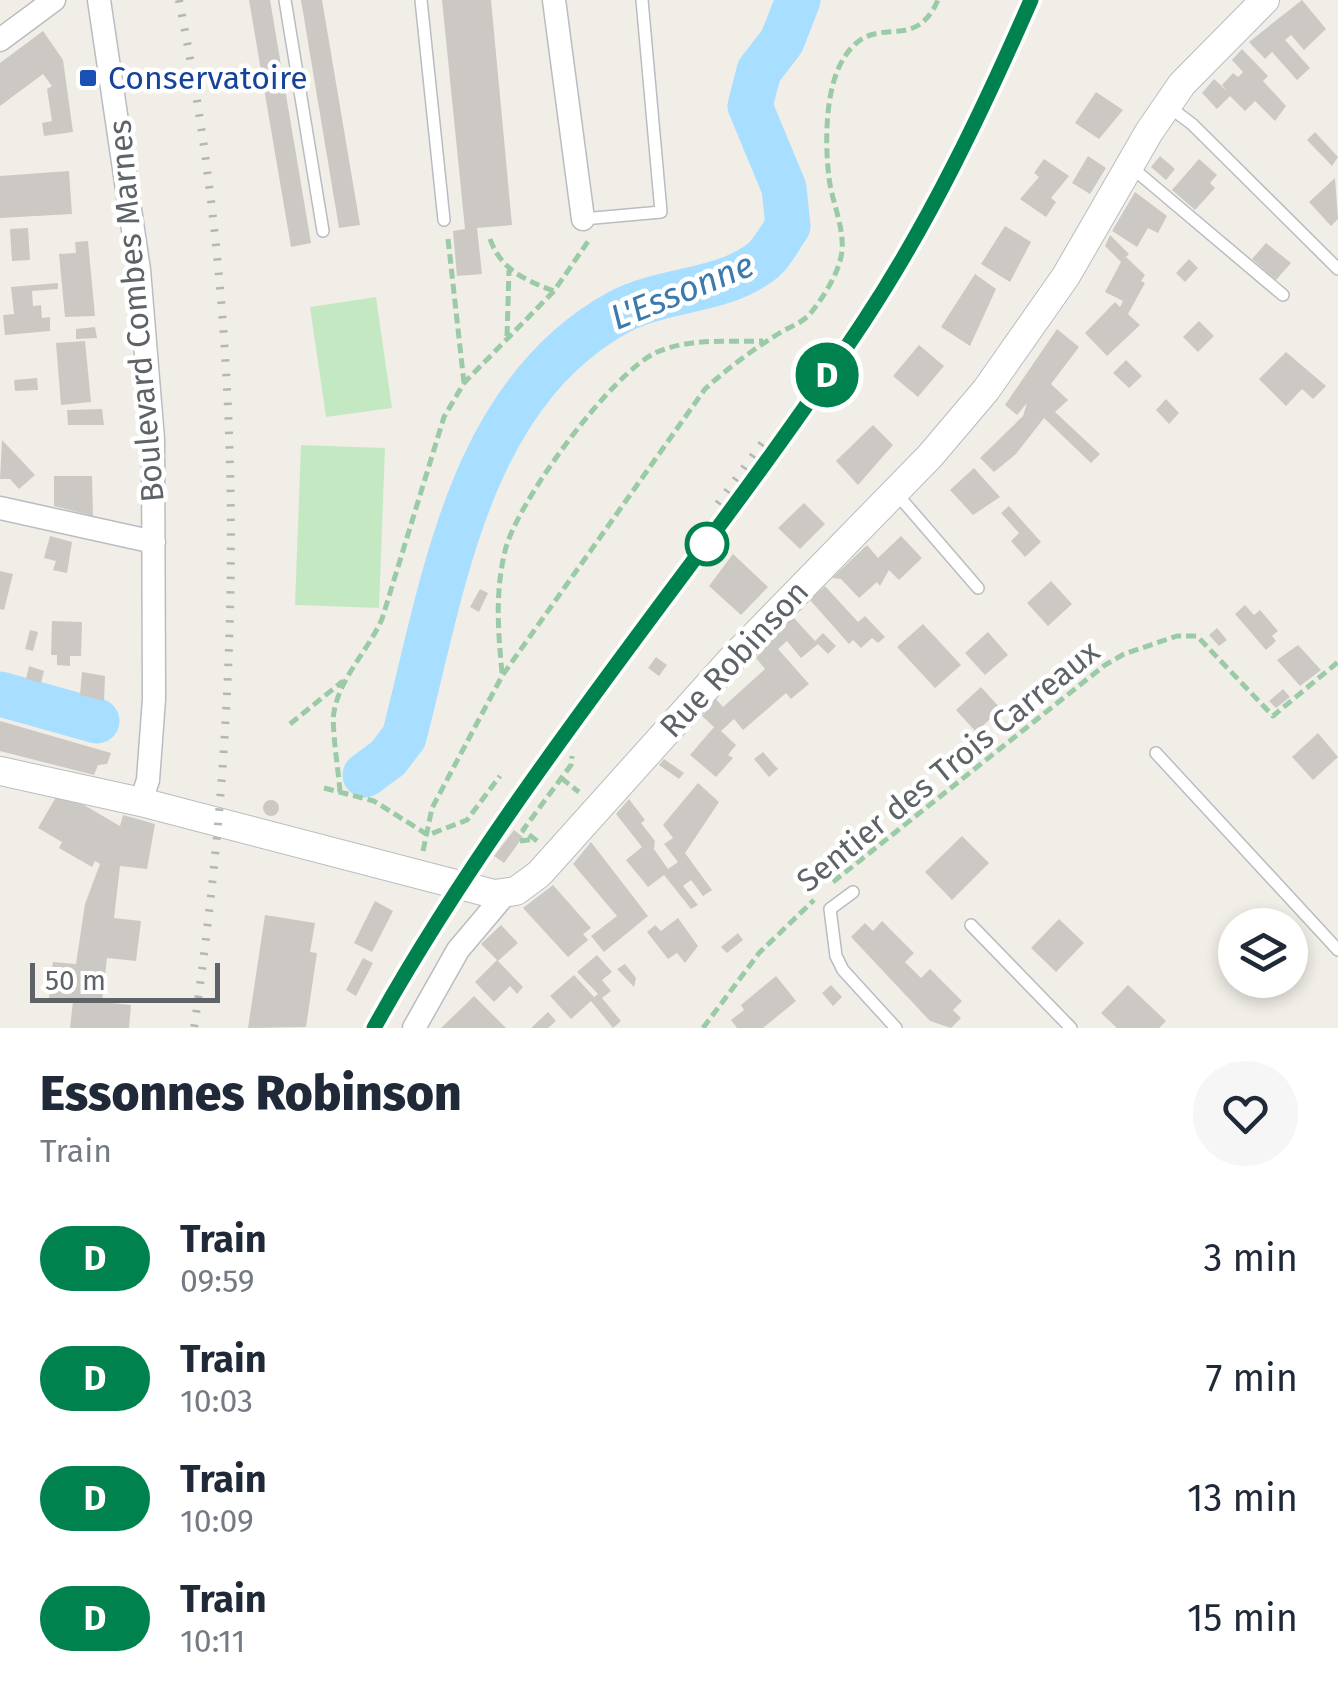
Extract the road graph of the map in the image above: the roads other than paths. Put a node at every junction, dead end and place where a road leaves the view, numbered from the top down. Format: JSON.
{"nodes":[{"id":1,"x":99,"y":0,"type":"edge"},
{"id":2,"x":285,"y":0,"type":"edge"},
{"id":3,"x":422,"y":0,"type":"edge"},
{"id":4,"x":554,"y":0,"type":"edge"},
{"id":5,"x":642,"y":0,"type":"edge"},
{"id":6,"x":1265,"y":0,"type":"edge"},
{"id":7,"x":41,"y":3,"type":"edge"},
{"id":8,"x":3,"y":32,"type":"edge"},
{"id":9,"x":1167,"y":105,"type":"junction"},
{"id":10,"x":1130,"y":166,"type":"junction"},
{"id":11,"x":594,"y":218,"type":"joint"},
{"id":12,"x":444,"y":220,"type":"dead end"},
{"id":13,"x":323,"y":231,"type":"dead end"},
{"id":14,"x":1338,"y":269,"type":"edge"},
{"id":15,"x":1283,"y":295,"type":"dead end"},
{"id":16,"x":894,"y":492,"type":"junction"},
{"id":17,"x":0,"y":508,"type":"edge"},
{"id":18,"x":154,"y":542,"type":"junction"},
{"id":19,"x":978,"y":588,"type":"dead end"},
{"id":20,"x":1156,"y":753,"type":"dead end"},
{"id":21,"x":0,"y":772,"type":"edge"},
{"id":22,"x":142,"y":802,"type":"junction"},
{"id":23,"x":853,"y":892,"type":"dead end"},
{"id":24,"x":506,"y":893,"type":"junction"},
{"id":25,"x":971,"y":925,"type":"dead end"},
{"id":26,"x":1338,"y":950,"type":"edge"},
{"id":27,"x":414,"y":1028,"type":"edge"},
{"id":28,"x":896,"y":1028,"type":"edge"},
{"id":29,"x":1071,"y":1028,"type":"edge"}],
"edges":[{"from":1,"to":18,"type":"street","name":"Boulevard Combes Marnes"},
{"from":2,"to":13,"type":"lane"},
{"from":3,"to":12,"type":"lane"},
{"from":4,"to":11,"type":"street"},
{"from":5,"to":11,"type":"lane"},
{"from":6,"to":9,"type":"street","name":"Rue Robinson"},
{"from":7,"to":8,"type":"street"},
{"from":9,"to":10,"type":"street","name":"Rue Robinson"},
{"from":9,"to":14,"type":"lane"},
{"from":10,"to":15,"type":"lane"},
{"from":10,"to":16,"type":"street","name":"Rue Robinson"},
{"from":16,"to":19,"type":"lane"},
{"from":16,"to":24,"type":"street","name":"Rue Robinson"},
{"from":17,"to":18,"type":"street"},
{"from":18,"to":22,"type":"street","name":"Boulevard Combes Marnes"},
{"from":20,"to":26,"type":"lane"},
{"from":21,"to":22,"type":"street"},
{"from":22,"to":24,"type":"street"},
{"from":23,"to":28,"type":"lane"},
{"from":24,"to":27,"type":"street"},
{"from":25,"to":29,"type":"lane"}]}
